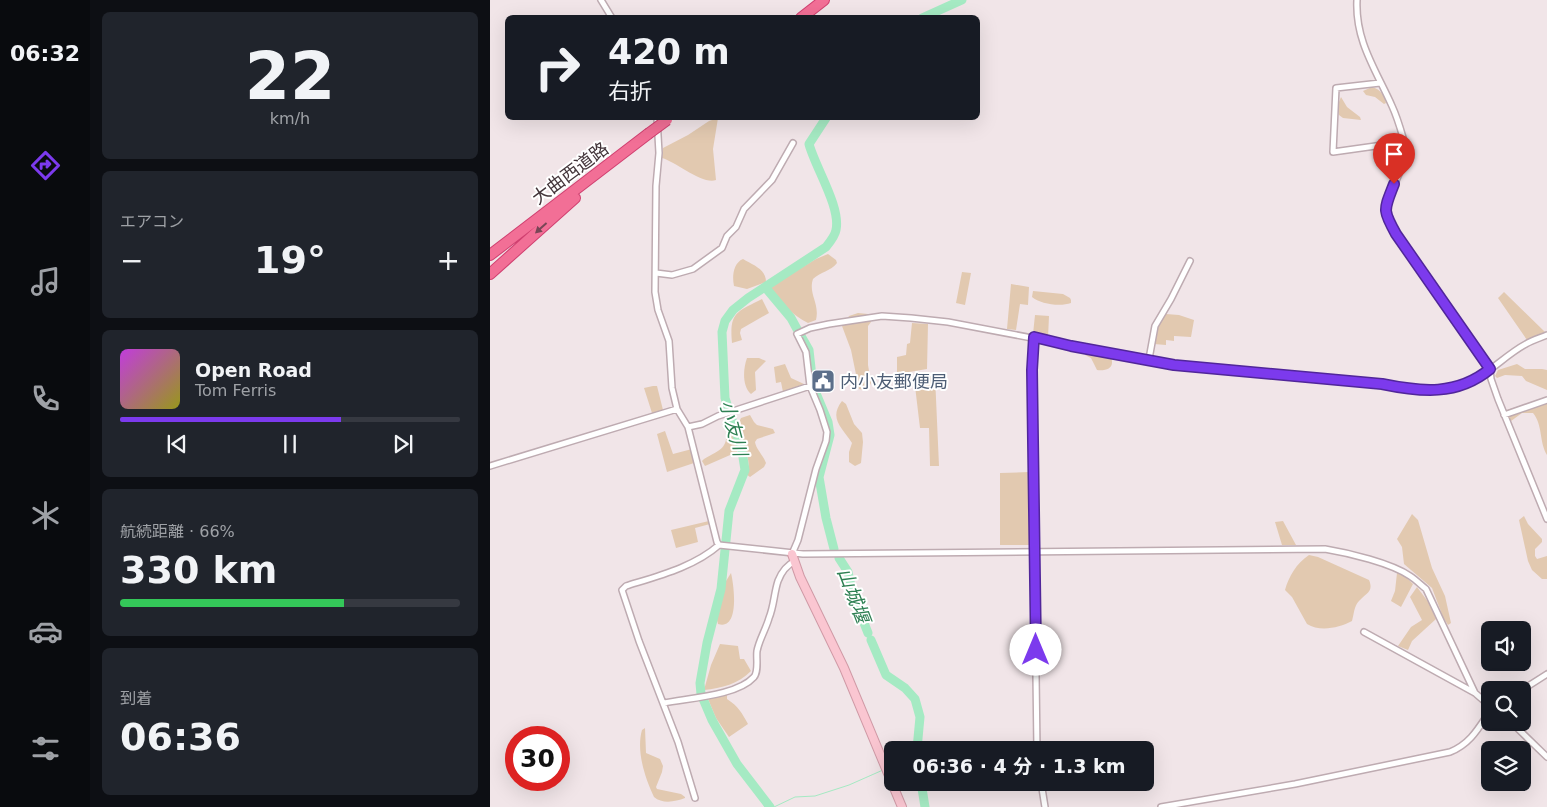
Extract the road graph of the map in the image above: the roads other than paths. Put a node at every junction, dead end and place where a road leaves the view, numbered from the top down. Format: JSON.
{"nodes":[{"id":1,"x":601,"y":0,"type":"edge"},
{"id":2,"x":824,"y":0,"type":"edge"},
{"id":3,"x":1357,"y":0,"type":"edge"},
{"id":4,"x":610,"y":15,"type":"edge"},
{"id":5,"x":805,"y":15,"type":"edge"},
{"id":6,"x":1380,"y":83,"type":"junction"},
{"id":7,"x":663,"y":120,"type":"edge"},
{"id":8,"x":665,"y":120,"type":"edge"},
{"id":9,"x":1404,"y":142,"type":"junction"},
{"id":10,"x":794,"y":143,"type":"dead end"},
{"id":11,"x":630,"y":149,"type":"junction"},
{"id":12,"x":562,"y":200,"type":"junction"},
{"id":13,"x":490,"y":248,"type":"edge"},
{"id":14,"x":490,"y":255,"type":"edge"},
{"id":15,"x":1190,"y":261,"type":"dead end"},
{"id":16,"x":656,"y":273,"type":"junction"},
{"id":17,"x":490,"y":274,"type":"edge"},
{"id":18,"x":1547,"y":335,"type":"edge"},
{"id":19,"x":1034,"y":337,"type":"junction"},
{"id":20,"x":1149,"y":359,"type":"junction"},
{"id":21,"x":1490,"y":369,"type":"junction"},
{"id":22,"x":810,"y":386,"type":"junction"},
{"id":23,"x":1547,"y":400,"type":"edge"},
{"id":24,"x":677,"y":409,"type":"junction"},
{"id":25,"x":1504,"y":416,"type":"junction"},
{"id":26,"x":688,"y":427,"type":"junction"},
{"id":27,"x":490,"y":466,"type":"edge"},
{"id":28,"x":1547,"y":519,"type":"edge"},
{"id":29,"x":719,"y":545,"type":"junction"},
{"id":30,"x":1035,"y":552,"type":"junction"},
{"id":31,"x":793,"y":558,"type":"junction"},
{"id":32,"x":1364,"y":632,"type":"dead end"},
{"id":33,"x":1547,"y":674,"type":"edge"},
{"id":34,"x":1531,"y":684,"type":"edge"},
{"id":35,"x":1475,"y":693,"type":"junction"},
{"id":36,"x":1481,"y":698,"type":"edge"},
{"id":37,"x":664,"y":702,"type":"junction"},
{"id":38,"x":1481,"y":725,"type":"edge"},
{"id":39,"x":1520,"y":731,"type":"edge"},
{"id":40,"x":1037,"y":741,"type":"edge"},
{"id":41,"x":1547,"y":757,"type":"edge"},
{"id":42,"x":1042,"y":791,"type":"edge"},
{"id":43,"x":695,"y":798,"type":"dead end"},
{"id":44,"x":902,"y":807,"type":"edge"},
{"id":45,"x":1045,"y":807,"type":"edge"},
{"id":46,"x":1161,"y":807,"type":"edge"}],
"edges":[{"from":1,"to":4,"type":"street"},
{"from":2,"to":5,"type":"highway"},
{"from":3,"to":6,"type":"street"},
{"from":6,"to":9,"type":"street"},
{"from":6,"to":9,"type":"street"},
{"from":7,"to":11,"type":"highway","name":"大曲西道路","bridge":true},
{"from":8,"to":16,"type":"street"},
{"from":9,"to":21,"type":"street"},
{"from":10,"to":16,"type":"street"},
{"from":11,"to":12,"type":"highway","name":"大曲西道路"},
{"from":11,"to":17,"type":"highway","one_way":true},
{"from":12,"to":13,"type":"highway"},
{"from":12,"to":14,"type":"highway","name":"大曲西道路"},
{"from":15,"to":20,"type":"street"},
{"from":16,"to":24,"type":"street"},
{"from":18,"to":21,"type":"street"},
{"from":19,"to":20,"type":"street"},
{"from":19,"to":22,"type":"street"},
{"from":19,"to":30,"type":"street"},
{"from":20,"to":21,"type":"street"},
{"from":21,"to":25,"type":"street"},
{"from":22,"to":26,"type":"street"},
{"from":22,"to":31,"type":"street"},
{"from":23,"to":25,"type":"street"},
{"from":24,"to":26,"type":"street"},
{"from":24,"to":27,"type":"street"},
{"from":25,"to":28,"type":"street"},
{"from":26,"to":29,"type":"street"},
{"from":29,"to":31,"type":"street"},
{"from":29,"to":37,"type":"street"},
{"from":30,"to":31,"type":"street"},
{"from":30,"to":35,"type":"street"},
{"from":30,"to":40,"type":"street"},
{"from":31,"to":37,"type":"street"},
{"from":31,"to":44,"type":"street"},
{"from":32,"to":35,"type":"street"},
{"from":33,"to":34,"type":"street"},
{"from":35,"to":36,"type":"street"},
{"from":37,"to":43,"type":"street"},
{"from":38,"to":46,"type":"street"},
{"from":39,"to":41,"type":"street"},
{"from":42,"to":45,"type":"street"}]}
